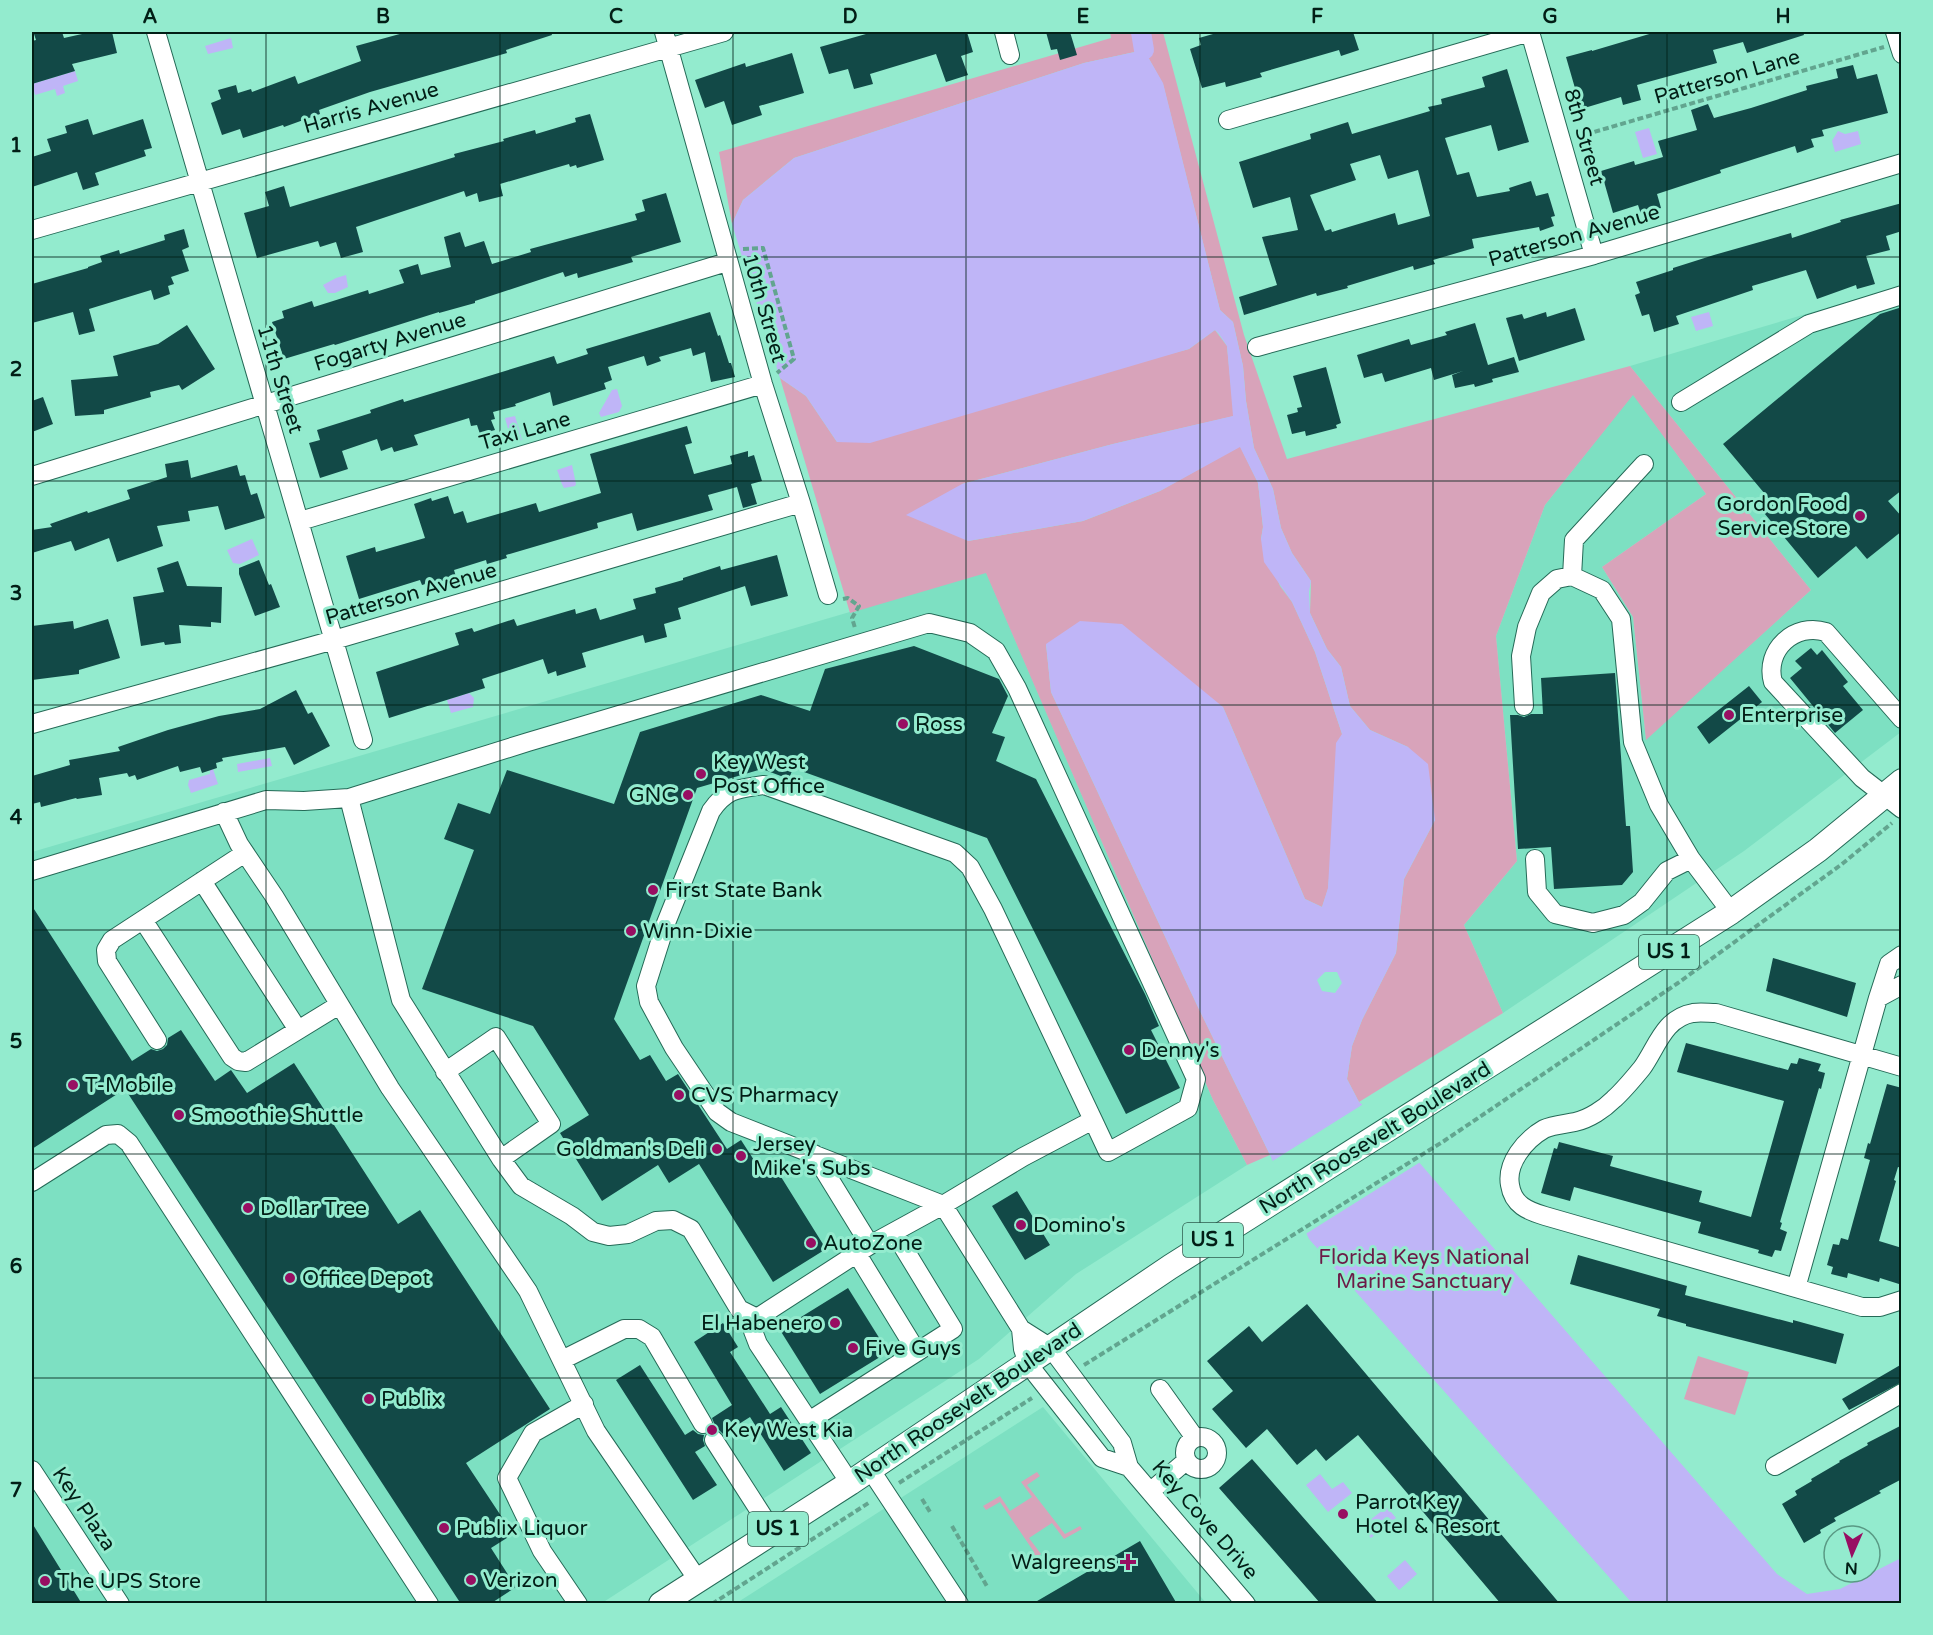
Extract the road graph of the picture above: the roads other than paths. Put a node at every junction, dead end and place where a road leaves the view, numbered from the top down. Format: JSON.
{"nodes":[{"id":1,"x":156,"y":32,"type":"edge"},
{"id":2,"x":724,"y":32,"type":"edge"},
{"id":3,"x":1004,"y":32,"type":"edge"},
{"id":4,"x":1530,"y":32,"type":"edge"},
{"id":5,"x":666,"y":39,"type":"edge"},
{"id":6,"x":1010,"y":55,"type":"dead end"},
{"id":7,"x":1228,"y":120,"type":"dead end"},
{"id":8,"x":1902,"y":163,"type":"edge"},
{"id":9,"x":198,"y":181,"type":"junction"},
{"id":10,"x":32,"y":230,"type":"edge"},
{"id":11,"x":733,"y":255,"type":"junction"},
{"id":12,"x":1594,"y":255,"type":"junction"},
{"id":13,"x":1902,"y":295,"type":"edge"},
{"id":14,"x":1257,"y":347,"type":"dead end"},
{"id":15,"x":768,"y":379,"type":"junction"},
{"id":16,"x":1681,"y":402,"type":"dead end"},
{"id":17,"x":263,"y":405,"type":"junction"},
{"id":18,"x":1644,"y":464,"type":"dead end"},
{"id":19,"x":32,"y":476,"type":"edge"},
{"id":20,"x":801,"y":503,"type":"junction"},
{"id":21,"x":300,"y":521,"type":"junction"},
{"id":22,"x":1572,"y":576,"type":"junction"},
{"id":23,"x":828,"y":596,"type":"road end"},
{"id":24,"x":334,"y":640,"type":"junction"},
{"id":25,"x":1524,"y":706,"type":"dead end"},
{"id":26,"x":1902,"y":719,"type":"edge"},
{"id":27,"x":32,"y":724,"type":"edge"},
{"id":28,"x":363,"y":740,"type":"dead end"},
{"id":29,"x":349,"y":798,"type":"junction"},
{"id":30,"x":1895,"y":802,"type":"edge"},
{"id":31,"x":224,"y":812,"type":"junction"},
{"id":32,"x":245,"y":853,"type":"junction"},
{"id":33,"x":1535,"y":859,"type":"dead end"},
{"id":34,"x":1691,"y":859,"type":"junction"},
{"id":35,"x":32,"y":871,"type":"edge"},
{"id":36,"x":202,"y":881,"type":"junction"},
{"id":37,"x":1731,"y":912,"type":"junction"},
{"id":38,"x":143,"y":920,"type":"junction"},
{"id":39,"x":1902,"y":955,"type":"edge"},
{"id":40,"x":1902,"y":985,"type":"edge"},
{"id":41,"x":1878,"y":998,"type":"junction"},
{"id":42,"x":339,"y":1005,"type":"junction"},
{"id":43,"x":298,"y":1030,"type":"junction"},
{"id":44,"x":157,"y":1040,"type":"dead end"},
{"id":45,"x":1862,"y":1056,"type":"junction"},
{"id":46,"x":1902,"y":1067,"type":"edge"},
{"id":47,"x":445,"y":1072,"type":"junction"},
{"id":48,"x":1093,"y":1120,"type":"junction"},
{"id":49,"x":813,"y":1154,"type":"junction"},
{"id":50,"x":501,"y":1159,"type":"junction"},
{"id":51,"x":32,"y":1182,"type":"edge"},
{"id":52,"x":943,"y":1205,"type":"junction"},
{"id":53,"x":894,"y":1232,"type":"junction"},
{"id":54,"x":863,"y":1249,"type":"junction"},
{"id":55,"x":1796,"y":1288,"type":"junction"},
{"id":56,"x":1902,"y":1300,"type":"edge"},
{"id":57,"x":757,"y":1318,"type":"junction"},
{"id":58,"x":1021,"y":1329,"type":"junction"},
{"id":59,"x":1051,"y":1348,"type":"junction"},
{"id":60,"x":917,"y":1352,"type":"junction"},
{"id":61,"x":562,"y":1360,"type":"junction"},
{"id":62,"x":1028,"y":1364,"type":"junction"},
{"id":63,"x":1160,"y":1389,"type":"dead end"},
{"id":64,"x":1902,"y":1393,"type":"edge"},
{"id":65,"x":584,"y":1404,"type":"junction"},
{"id":66,"x":809,"y":1421,"type":"junction"},
{"id":67,"x":703,"y":1424,"type":"dead end"},
{"id":68,"x":1195,"y":1438,"type":"junction"},
{"id":69,"x":714,"y":1440,"type":"dead end"},
{"id":70,"x":1186,"y":1461,"type":"junction"},
{"id":71,"x":1775,"y":1466,"type":"dead end"},
{"id":72,"x":1129,"y":1467,"type":"junction"},
{"id":73,"x":870,"y":1469,"type":"junction"},
{"id":74,"x":32,"y":1470,"type":"edge"},
{"id":75,"x":850,"y":1483,"type":"junction"},
{"id":76,"x":1150,"y":1491,"type":"junction"},
{"id":77,"x":773,"y":1532,"type":"junction"},
{"id":78,"x":698,"y":1580,"type":"junction"},
{"id":79,"x":120,"y":1604,"type":"edge"},
{"id":80,"x":429,"y":1604,"type":"edge"},
{"id":81,"x":578,"y":1604,"type":"edge"},
{"id":82,"x":661,"y":1604,"type":"edge"},
{"id":83,"x":959,"y":1604,"type":"edge"},
{"id":84,"x":1246,"y":1604,"type":"edge"}],
"edges":[{"from":1,"to":9,"type":"street","name":"11th Street"},
{"from":2,"to":5,"type":"street","name":"Harris Avenue"},
{"from":3,"to":6,"type":"street"},
{"from":4,"to":7,"type":"street"},
{"from":4,"to":12,"type":"street","name":"8th Street"},
{"from":5,"to":9,"type":"street","name":"Harris Avenue"},
{"from":5,"to":11,"type":"street","name":"10th Street"},
{"from":8,"to":12,"type":"street","name":"Patterson Avenue"},
{"from":9,"to":10,"type":"street","name":"Harris Avenue"},
{"from":9,"to":17,"type":"street","name":"11th Street"},
{"from":11,"to":15,"type":"street","name":"10th Street"},
{"from":11,"to":17,"type":"street","name":"Fogarty Avenue"},
{"from":12,"to":14,"type":"street","name":"Patterson Avenue"},
{"from":13,"to":16,"type":"street"},
{"from":15,"to":20,"type":"street","name":"10th Street"},
{"from":15,"to":21,"type":"street","name":"Taxi Lane"},
{"from":17,"to":19,"type":"street","name":"Fogarty Avenue"},
{"from":17,"to":21,"type":"street","name":"11th Street"},
{"from":18,"to":22,"type":"street"},
{"from":20,"to":23,"type":"street","name":"10th Street"},
{"from":20,"to":24,"type":"street","name":"Patterson Avenue"},
{"from":21,"to":24,"type":"street","name":"11th Street"},
{"from":22,"to":25,"type":"street"},
{"from":22,"to":34,"type":"street"},
{"from":24,"to":27,"type":"street","name":"Patterson Avenue"},
{"from":24,"to":28,"type":"street","name":"11th Street"},
{"from":26,"to":30,"type":"street"},
{"from":29,"to":31,"type":"street"},
{"from":29,"to":47,"type":"street"},
{"from":29,"to":48,"type":"street"},
{"from":30,"to":37,"type":"main road","name":"North Roosevelt Boulevard","number":"US 1"},
{"from":31,"to":32,"type":"street"},
{"from":31,"to":35,"type":"street"},
{"from":32,"to":36,"type":"street"},
{"from":32,"to":42,"type":"street"},
{"from":33,"to":34,"type":"street"},
{"from":34,"to":37,"type":"street"},
{"from":36,"to":38,"type":"street"},
{"from":36,"to":43,"type":"street"},
{"from":37,"to":59,"type":"main road","name":"North Roosevelt Boulevard","number":"US 1"},
{"from":38,"to":43,"type":"street"},
{"from":38,"to":44,"type":"street"},
{"from":39,"to":41,"type":"street"},
{"from":40,"to":41,"type":"street"},
{"from":41,"to":45,"type":"street"},
{"from":42,"to":43,"type":"street"},
{"from":42,"to":61,"type":"street"},
{"from":45,"to":46,"type":"street"},
{"from":45,"to":55,"type":"street"},
{"from":45,"to":55,"type":"street"},
{"from":47,"to":50,"type":"street"},
{"from":47,"to":50,"type":"street"},
{"from":48,"to":49,"type":"street"},
{"from":48,"to":52,"type":"street"},
{"from":49,"to":52,"type":"street"},
{"from":49,"to":54,"type":"street"},
{"from":50,"to":57,"type":"street"},
{"from":51,"to":80,"type":"street"},
{"from":52,"to":53,"type":"street"},
{"from":52,"to":58,"type":"street"},
{"from":53,"to":54,"type":"street"},
{"from":53,"to":60,"type":"street"},
{"from":54,"to":57,"type":"street"},
{"from":54,"to":60,"type":"street"},
{"from":55,"to":56,"type":"street"},
{"from":57,"to":66,"type":"street"},
{"from":58,"to":59,"type":"street","name":"Key Cove Drive"},
{"from":58,"to":62,"type":"street","name":"Key Cove Drive"},
{"from":59,"to":62,"type":"main road","name":"North Roosevelt Boulevard","number":"US 1"},
{"from":59,"to":72,"type":"street","name":"Key Cove Drive"},
{"from":60,"to":66,"type":"street"},
{"from":61,"to":65,"type":"street"},
{"from":61,"to":67,"type":"street"},
{"from":62,"to":72,"type":"street","name":"Key Cove Drive"},
{"from":62,"to":73,"type":"main road","name":"North Roosevelt Boulevard","number":"US 1"},
{"from":63,"to":68,"type":"street"},
{"from":64,"to":71,"type":"street"},
{"from":65,"to":78,"type":"street"},
{"from":65,"to":81,"type":"street"},
{"from":66,"to":75,"type":"street"},
{"from":68,"to":70,"type":"street"},
{"from":68,"to":70,"type":"street"},
{"from":69,"to":77,"type":"street"},
{"from":70,"to":76,"type":"street"},
{"from":72,"to":76,"type":"street","name":"Key Cove Drive"},
{"from":73,"to":75,"type":"main road","name":"North Roosevelt Boulevard","number":"US 1"},
{"from":73,"to":83,"type":"street"},
{"from":74,"to":79,"type":"street","name":"Key Plaza"},
{"from":75,"to":77,"type":"main road","name":"North Roosevelt Boulevard","number":"US 1"},
{"from":76,"to":84,"type":"street","name":"Key Cove Drive"},
{"from":77,"to":78,"type":"main road","name":"North Roosevelt Boulevard","number":"US 1"},
{"from":78,"to":82,"type":"main road","name":"North Roosevelt Boulevard","number":"US 1"}]}
